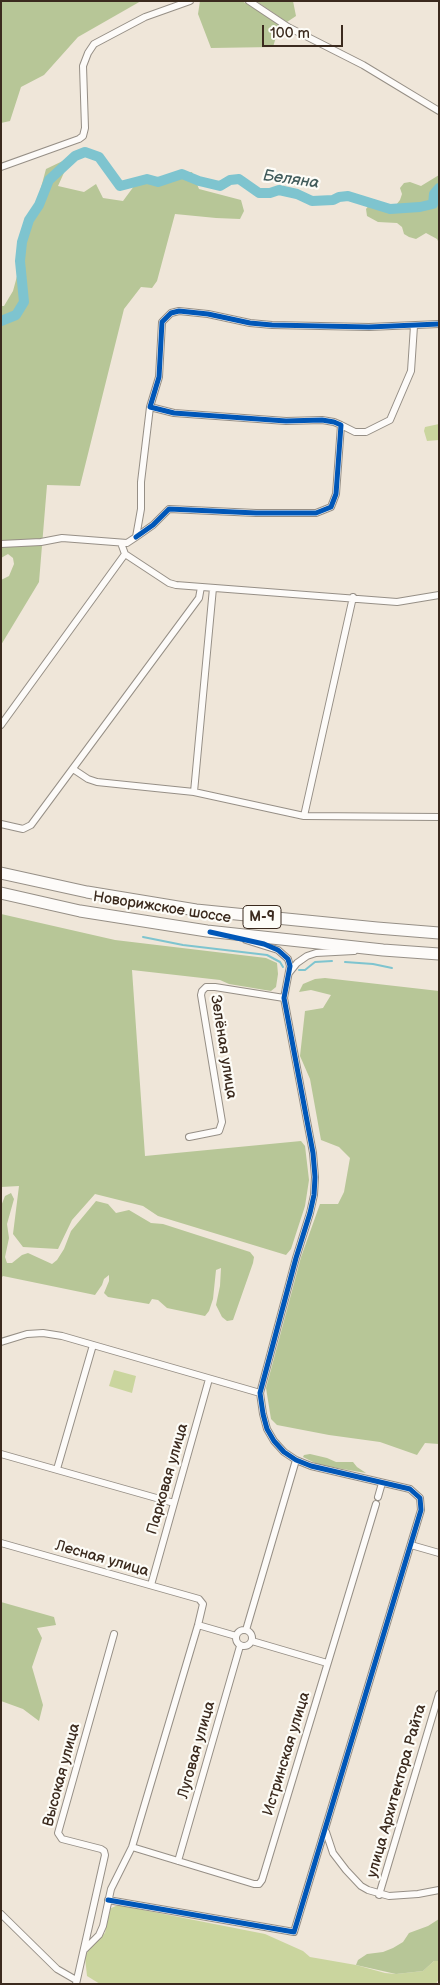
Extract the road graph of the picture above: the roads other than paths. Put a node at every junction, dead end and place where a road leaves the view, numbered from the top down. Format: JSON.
{"nodes":[{"id":1,"x":190,"y":1,"type":"edge"},
{"id":2,"x":249,"y":1,"type":"edge"},
{"id":3,"x":439,"y":111,"type":"edge"},
{"id":4,"x":1,"y":167,"type":"edge"},
{"id":5,"x":439,"y":324,"type":"edge"},
{"id":6,"x":414,"y":326,"type":"junction"},
{"id":7,"x":150,"y":407,"type":"junction"},
{"id":8,"x":341,"y":425,"type":"junction"},
{"id":9,"x":136,"y":538,"type":"junction"},
{"id":10,"x":121,"y":543,"type":"junction"},
{"id":11,"x":1,"y":544,"type":"edge"},
{"id":12,"x":125,"y":554,"type":"junction"},
{"id":13,"x":201,"y":587,"type":"junction"},
{"id":14,"x":213,"y":588,"type":"junction"},
{"id":15,"x":439,"y":595,"type":"edge"},
{"id":16,"x":353,"y":597,"type":"junction"},
{"id":17,"x":1,"y":725,"type":"edge"},
{"id":18,"x":73,"y":769,"type":"junction"},
{"id":19,"x":194,"y":792,"type":"junction"},
{"id":20,"x":304,"y":816,"type":"junction"},
{"id":21,"x":439,"y":817,"type":"edge"},
{"id":22,"x":1,"y":824,"type":"edge"},
{"id":23,"x":1,"y":873,"type":"edge"},
{"id":24,"x":1,"y":893,"type":"edge"},
{"id":25,"x":210,"y":932,"type":"junction"},
{"id":26,"x":439,"y":932,"type":"edge"},
{"id":27,"x":383,"y":950,"type":"junction"},
{"id":28,"x":439,"y":954,"type":"edge"},
{"id":29,"x":289,"y":974,"type":"junction"},
{"id":30,"x":284,"y":998,"type":"junction"},
{"id":31,"x":189,"y":1137,"type":"dead end"},
{"id":32,"x":1,"y":1342,"type":"edge"},
{"id":33,"x":93,"y":1345,"type":"junction"},
{"id":34,"x":209,"y":1379,"type":"junction"},
{"id":35,"x":260,"y":1393,"type":"junction"},
{"id":36,"x":1,"y":1454,"type":"edge"},
{"id":37,"x":296,"y":1460,"type":"junction"},
{"id":38,"x":57,"y":1469,"type":"junction"},
{"id":39,"x":382,"y":1482,"type":"junction"},
{"id":40,"x":378,"y":1497,"type":"dead end"},
{"id":41,"x":174,"y":1503,"type":"junction"},
{"id":42,"x":376,"y":1504,"type":"dead end"},
{"id":43,"x":1,"y":1543,"type":"edge"},
{"id":44,"x":411,"y":1545,"type":"junction"},
{"id":45,"x":439,"y":1553,"type":"edge"},
{"id":46,"x":151,"y":1585,"type":"junction"},
{"id":47,"x":198,"y":1625,"type":"junction"},
{"id":48,"x":246,"y":1630,"type":"junction"},
{"id":49,"x":114,"y":1634,"type":"dead end"},
{"id":50,"x":236,"y":1636,"type":"junction"},
{"id":51,"x":252,"y":1641,"type":"junction"},
{"id":52,"x":240,"y":1646,"type":"junction"},
{"id":53,"x":327,"y":1663,"type":"junction"},
{"id":54,"x":439,"y":1694,"type":"edge"},
{"id":55,"x":325,"y":1830,"type":"junction"},
{"id":56,"x":132,"y":1847,"type":"junction"},
{"id":57,"x":178,"y":1861,"type":"junction"},
{"id":58,"x":439,"y":1890,"type":"edge"},
{"id":59,"x":380,"y":1895,"type":"junction"},
{"id":60,"x":108,"y":1900,"type":"junction"},
{"id":61,"x":1,"y":1914,"type":"edge"},
{"id":62,"x":84,"y":1950,"type":"junction"},
{"id":63,"x":76,"y":1982,"type":"edge"}],
"edges":[{"from":1,"to":4,"type":"street"},
{"from":2,"to":3,"type":"street"},
{"from":5,"to":6,"type":"street"},
{"from":6,"to":7,"type":"street"},
{"from":6,"to":8,"type":"street"},
{"from":7,"to":8,"type":"street"},
{"from":7,"to":9,"type":"street"},
{"from":8,"to":9,"type":"street"},
{"from":9,"to":10,"type":"street"},
{"from":10,"to":11,"type":"street"},
{"from":10,"to":12,"type":"street"},
{"from":12,"to":13,"type":"street"},
{"from":12,"to":17,"type":"street"},
{"from":13,"to":14,"type":"street"},
{"from":13,"to":18,"type":"street"},
{"from":14,"to":16,"type":"street"},
{"from":14,"to":19,"type":"street"},
{"from":15,"to":16,"type":"street"},
{"from":16,"to":20,"type":"street"},
{"from":18,"to":19,"type":"street"},
{"from":18,"to":22,"type":"street"},
{"from":19,"to":20,"type":"street"},
{"from":20,"to":21,"type":"street"},
{"from":23,"to":26,"type":"highway","name":"Новорижское шоссе","number":"М-9"},
{"from":24,"to":25,"type":"highway","name":"Новорижское шоссе","number":"М-9"},
{"from":25,"to":27,"type":"highway","name":"Новорижское шоссе","number":"М-9"},
{"from":25,"to":29,"type":"street"},
{"from":27,"to":28,"type":"highway","name":"Новорижское шоссе","number":"М-9"},
{"from":27,"to":29,"type":"street"},
{"from":29,"to":30,"type":"street"},
{"from":30,"to":31,"type":"street","name":"Зелёная улица"},
{"from":30,"to":35,"type":"street"},
{"from":32,"to":33,"type":"street"},
{"from":33,"to":34,"type":"street"},
{"from":33,"to":38,"type":"street"},
{"from":34,"to":35,"type":"street"},
{"from":34,"to":41,"type":"street","name":"Парковая улица"},
{"from":35,"to":37,"type":"street"},
{"from":36,"to":38,"type":"street"},
{"from":37,"to":39,"type":"street"},
{"from":37,"to":48,"type":"street"},
{"from":38,"to":41,"type":"street"},
{"from":39,"to":40,"type":"street"},
{"from":39,"to":44,"type":"street"},
{"from":41,"to":46,"type":"street","name":"Парковая улица"},
{"from":42,"to":53,"type":"street","name":"Истринская улица"},
{"from":43,"to":46,"type":"street","name":"Лесная улица"},
{"from":44,"to":45,"type":"street"},
{"from":44,"to":55,"type":"street"},
{"from":46,"to":47,"type":"street","name":"Лесная улица"},
{"from":47,"to":50,"type":"street"},
{"from":47,"to":56,"type":"street"},
{"from":48,"to":50,"type":"street"},
{"from":48,"to":51,"type":"street"},
{"from":49,"to":62,"type":"street","name":"Высокая улица"},
{"from":50,"to":52,"type":"street"},
{"from":51,"to":52,"type":"street"},
{"from":51,"to":53,"type":"street"},
{"from":52,"to":57,"type":"street","name":"Луговая улица"},
{"from":53,"to":57,"type":"street","name":"Истринская улица"},
{"from":54,"to":59,"type":"street","name":"улица Архитектора Райта"},
{"from":55,"to":59,"type":"street"},
{"from":55,"to":60,"type":"street"},
{"from":56,"to":57,"type":"street","name":"Истринская улица"},
{"from":56,"to":60,"type":"street"},
{"from":58,"to":59,"type":"street"},
{"from":60,"to":62,"type":"street"},
{"from":61,"to":63,"type":"street"},
{"from":62,"to":63,"type":"street"}]}
